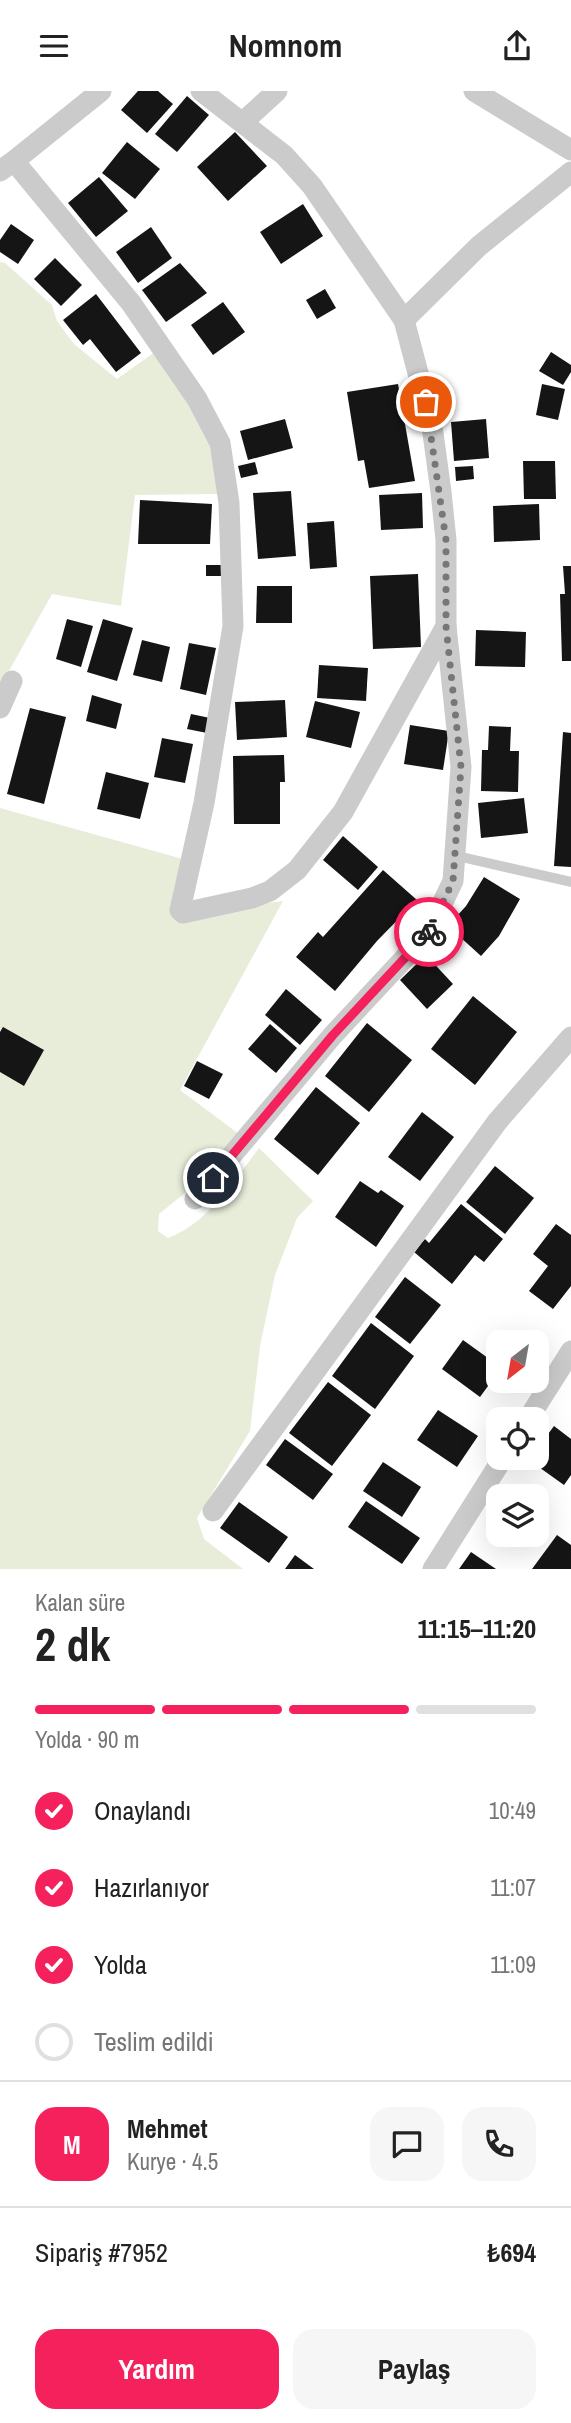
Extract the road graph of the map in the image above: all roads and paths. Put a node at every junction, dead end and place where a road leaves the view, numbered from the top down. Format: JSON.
{"nodes":[{"id":1,"x":101,"y":91,"type":"edge"},
{"id":2,"x":201,"y":91,"type":"edge"},
{"id":3,"x":276,"y":91,"type":"edge"},
{"id":4,"x":474,"y":91,"type":"edge"},
{"id":5,"x":243,"y":122,"type":"junction"},
{"id":6,"x":571,"y":150,"type":"edge"},
{"id":7,"x":7,"y":166,"type":"edge"},
{"id":8,"x":571,"y":171,"type":"edge"},
{"id":9,"x":404,"y":320,"type":"junction"},
{"id":10,"x":446,"y":626,"type":"junction"},
{"id":11,"x":12,"y":681,"type":"dead end"},
{"id":12,"x":0,"y":708,"type":"edge"},
{"id":13,"x":457,"y":856,"type":"junction"},
{"id":14,"x":571,"y":882,"type":"edge"},
{"id":15,"x":571,"y":1037,"type":"edge"},
{"id":16,"x":195,"y":1199,"type":"dead end"},
{"id":17,"x":571,"y":1351,"type":"edge"},
{"id":18,"x":536,"y":1407,"type":"edge"},
{"id":19,"x":495,"y":1470,"type":"edge"},
{"id":20,"x":213,"y":1511,"type":"dead end"},
{"id":21,"x":433,"y":1569,"type":"edge"}],
"edges":[{"from":1,"to":7,"type":"street"},
{"from":2,"to":5,"type":"street"},
{"from":3,"to":5,"type":"street"},
{"from":4,"to":6,"type":"street"},
{"from":5,"to":9,"type":"street"},
{"from":7,"to":10,"type":"street"},
{"from":8,"to":9,"type":"street"},
{"from":9,"to":10,"type":"street"},
{"from":10,"to":13,"type":"street"},
{"from":11,"to":12,"type":"street"},
{"from":13,"to":14,"type":"lane"},
{"from":13,"to":16,"type":"street"},
{"from":15,"to":20,"type":"street"},
{"from":17,"to":18,"type":"street"},
{"from":19,"to":21,"type":"street"}]}
